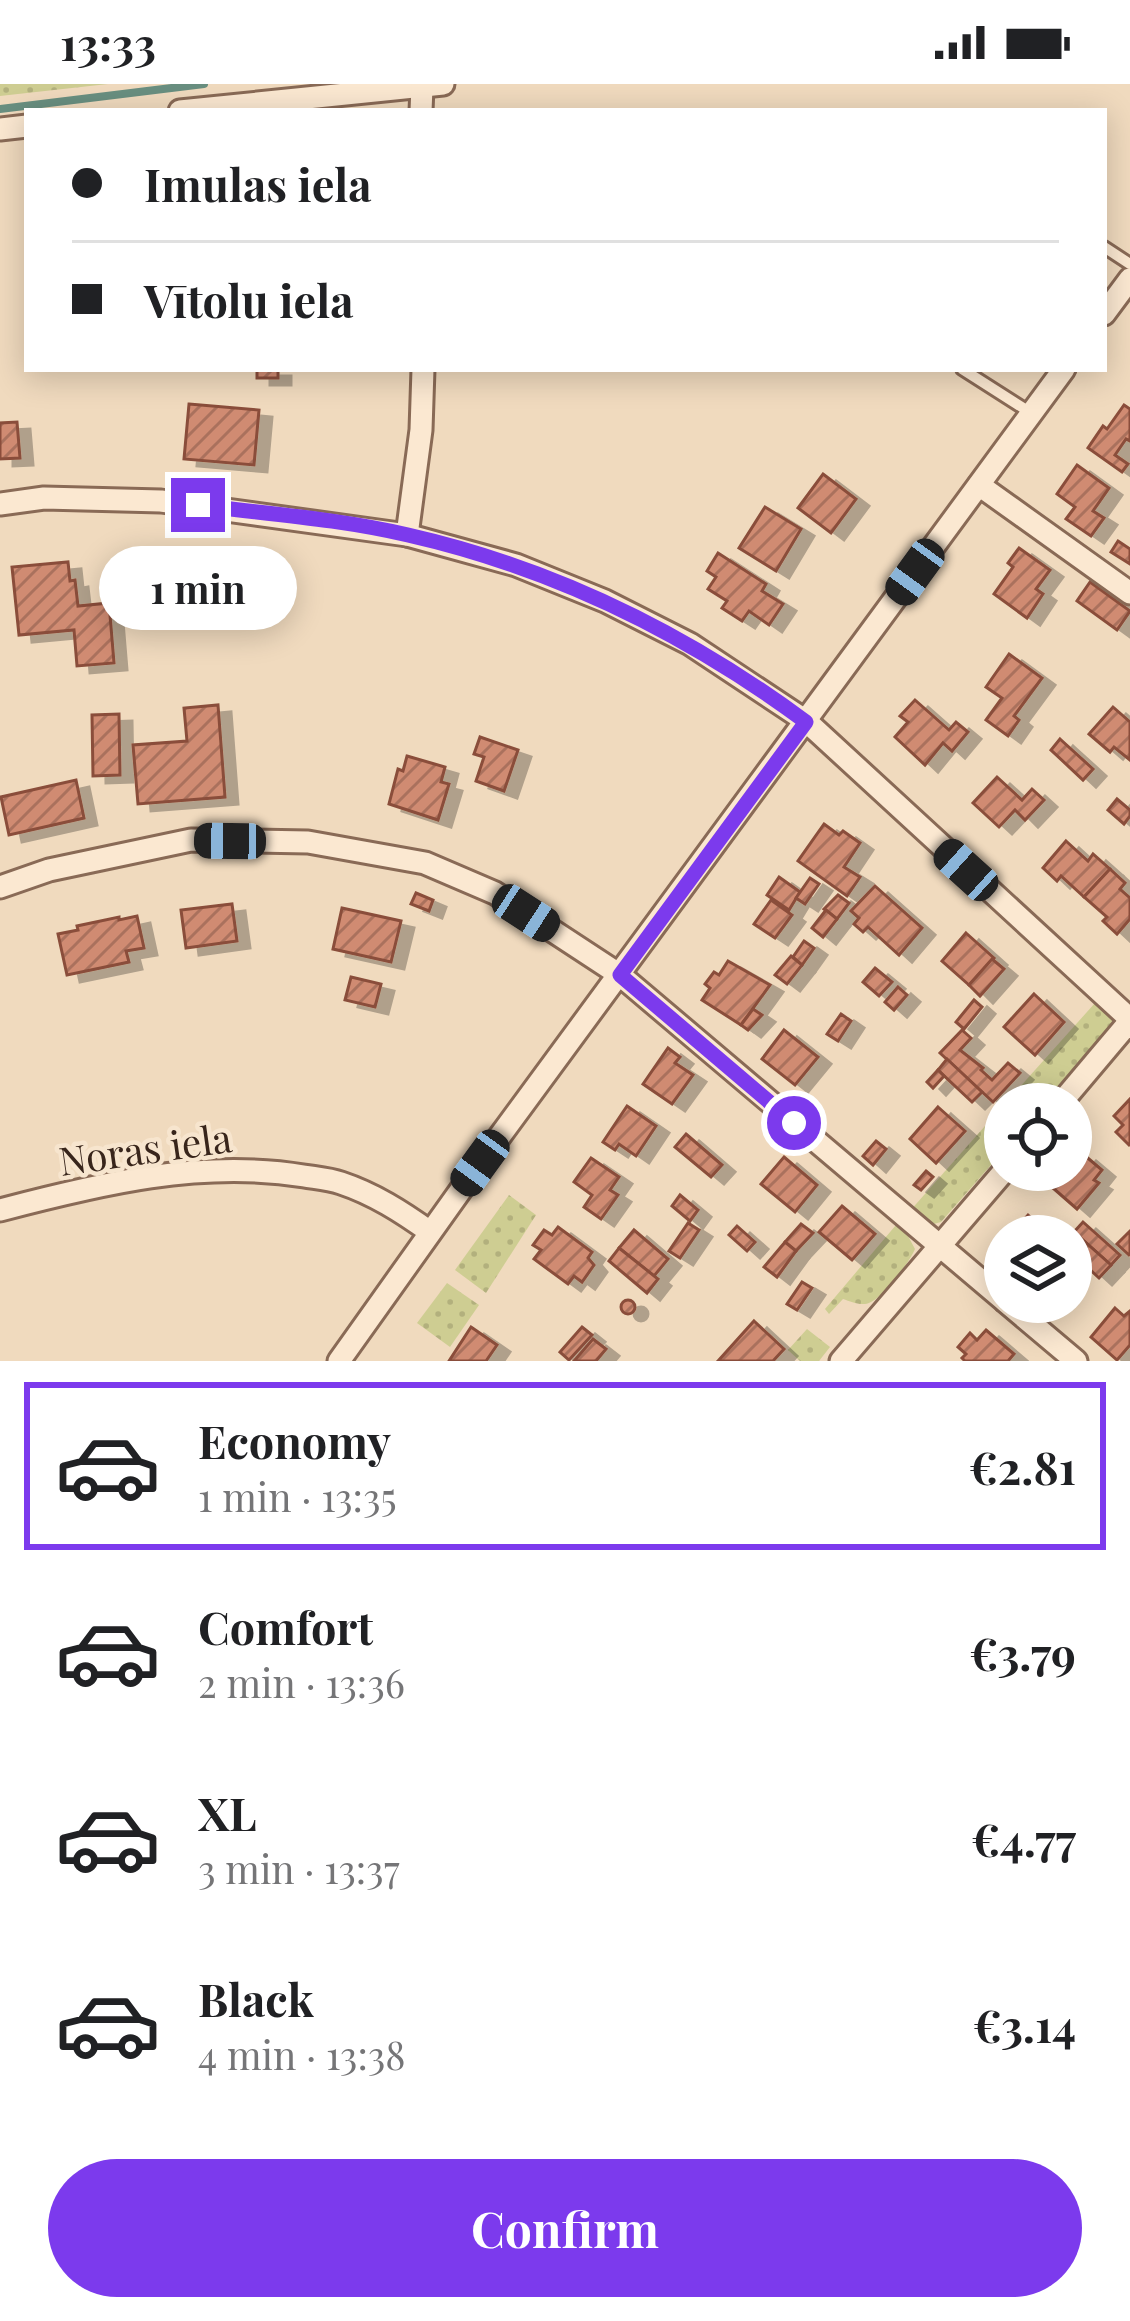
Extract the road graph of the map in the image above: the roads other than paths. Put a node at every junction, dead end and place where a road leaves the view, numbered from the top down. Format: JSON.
{"nodes":[{"id":1,"x":432,"y":86,"type":"edge"},
{"id":2,"x":210,"y":108,"type":"edge"},
{"id":3,"x":1130,"y":279,"type":"edge"},
{"id":4,"x":1107,"y":310,"type":"edge"},
{"id":5,"x":423,"y":372,"type":"edge"},
{"id":6,"x":967,"y":372,"type":"edge"},
{"id":7,"x":1062,"y":372,"type":"edge"},
{"id":8,"x":1031,"y":413,"type":"junction"},
{"id":9,"x":979,"y":485,"type":"junction"},
{"id":10,"x":0,"y":504,"type":"edge"},
{"id":11,"x":407,"y":535,"type":"junction"},
{"id":12,"x":1130,"y":592,"type":"edge"},
{"id":13,"x":806,"y":722,"type":"junction"},
{"id":14,"x":0,"y":887,"type":"edge"},
{"id":15,"x":620,"y":975,"type":"junction"},
{"id":16,"x":1130,"y":1020,"type":"edge"},
{"id":17,"x":1078,"y":1083,"type":"edge"},
{"id":18,"x":987,"y":1191,"type":"edge"},
{"id":19,"x":0,"y":1210,"type":"edge"},
{"id":20,"x":430,"y":1232,"type":"junction"},
{"id":21,"x":941,"y":1246,"type":"junction"},
{"id":22,"x":984,"y":1282,"type":"edge"},
{"id":23,"x":1032,"y":1323,"type":"edge"},
{"id":24,"x":339,"y":1361,"type":"edge"},
{"id":25,"x":841,"y":1361,"type":"edge"},
{"id":26,"x":1076,"y":1361,"type":"edge"}],
"edges":[{"from":1,"to":2,"type":"street"},
{"from":3,"to":4,"type":"street"},
{"from":5,"to":11,"type":"street"},
{"from":6,"to":8,"type":"lane"},
{"from":7,"to":8,"type":"street"},
{"from":8,"to":9,"type":"street"},
{"from":9,"to":12,"type":"street"},
{"from":9,"to":13,"type":"street"},
{"from":10,"to":11,"type":"street"},
{"from":11,"to":13,"type":"street"},
{"from":13,"to":15,"type":"street"},
{"from":13,"to":16,"type":"street"},
{"from":14,"to":15,"type":"street"},
{"from":15,"to":20,"type":"street"},
{"from":15,"to":21,"type":"street"},
{"from":16,"to":17,"type":"street"},
{"from":18,"to":21,"type":"street"},
{"from":19,"to":20,"type":"street","name":"Noras iela"},
{"from":20,"to":24,"type":"street"},
{"from":21,"to":22,"type":"street"},
{"from":21,"to":25,"type":"street"},
{"from":23,"to":26,"type":"street"}]}
